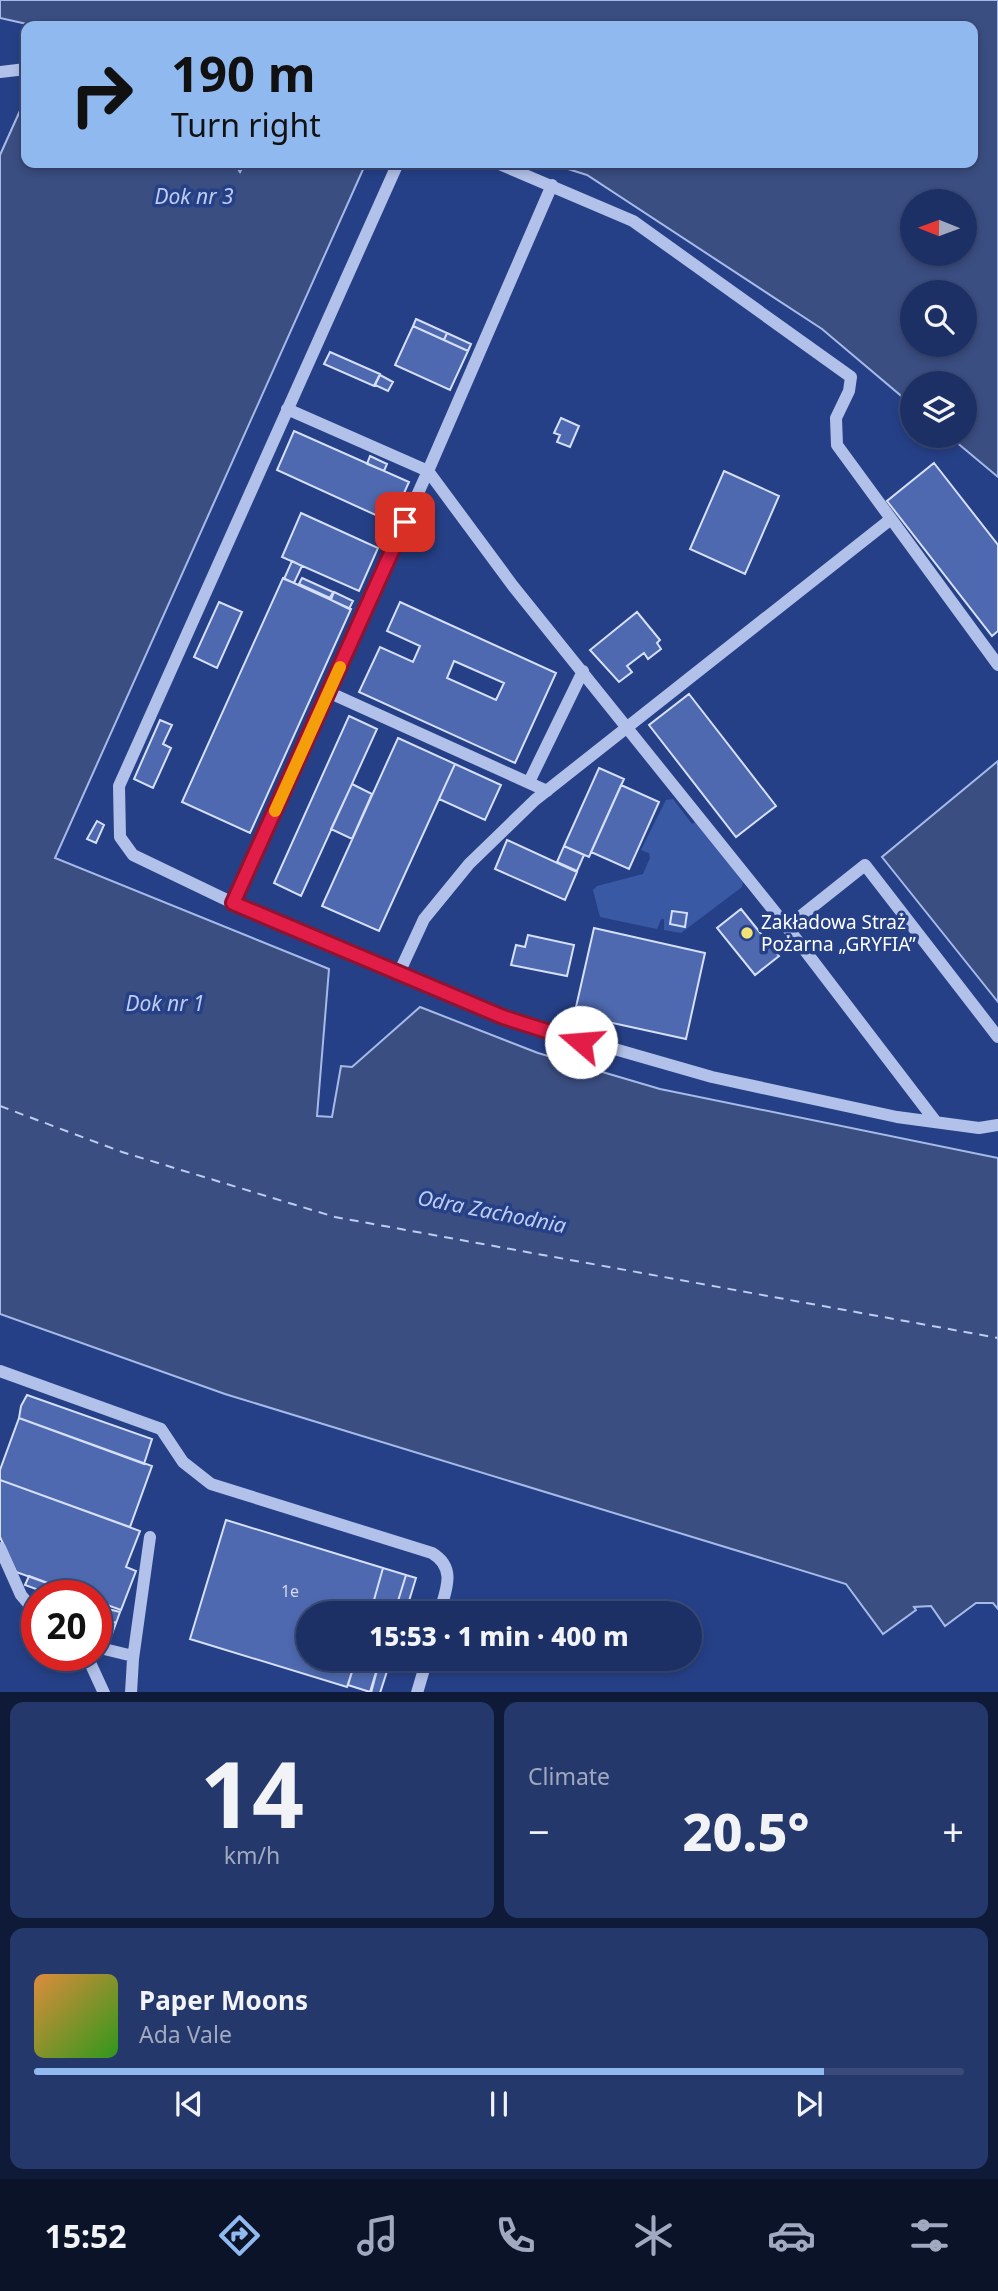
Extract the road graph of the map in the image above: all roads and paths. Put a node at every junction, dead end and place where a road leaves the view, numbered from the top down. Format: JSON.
{"nodes":[{"id":1,"x":21,"y":70,"type":"edge"},
{"id":2,"x":0,"y":72,"type":"edge"},
{"id":3,"x":396,"y":168,"type":"edge"},
{"id":4,"x":510,"y":168,"type":"edge"},
{"id":5,"x":552,"y":185,"type":"junction"},
{"id":6,"x":287,"y":409,"type":"junction"},
{"id":7,"x":428,"y":471,"type":"junction"},
{"id":8,"x":891,"y":519,"type":"junction"},
{"id":9,"x":998,"y":665,"type":"edge"},
{"id":10,"x":583,"y":671,"type":"junction"},
{"id":11,"x":328,"y":692,"type":"junction"},
{"id":12,"x":628,"y":727,"type":"junction"},
{"id":13,"x":529,"y":782,"type":"junction"},
{"id":14,"x":547,"y":790,"type":"junction"},
{"id":15,"x":233,"y":903,"type":"junction"},
{"id":16,"x":787,"y":927,"type":"junction"},
{"id":17,"x":399,"y":973,"type":"junction"},
{"id":18,"x":998,"y":1037,"type":"edge"},
{"id":19,"x":936,"y":1122,"type":"junction"},
{"id":20,"x":998,"y":1125,"type":"edge"},
{"id":21,"x":0,"y":1371,"type":"edge"},
{"id":22,"x":150,"y":1537,"type":"dead end"},
{"id":23,"x":0,"y":1549,"type":"edge"},
{"id":24,"x":21,"y":1593,"type":"edge"},
{"id":25,"x":442,"y":1601,"type":"edge"},
{"id":26,"x":112,"y":1651,"type":"edge"},
{"id":27,"x":133,"y":1656,"type":"junction"},
{"id":28,"x":95,"y":1671,"type":"edge"},
{"id":29,"x":423,"y":1671,"type":"edge"},
{"id":30,"x":104,"y":1692,"type":"edge"},
{"id":31,"x":131,"y":1692,"type":"edge"},
{"id":32,"x":417,"y":1692,"type":"edge"}],
"edges":[{"from":1,"to":2,"type":"lane"},
{"from":3,"to":6,"type":"lane"},
{"from":4,"to":5,"type":"lane"},
{"from":5,"to":7,"type":"lane"},
{"from":5,"to":8,"type":"lane"},
{"from":6,"to":7,"type":"lane"},
{"from":6,"to":15,"type":"lane"},
{"from":7,"to":10,"type":"lane"},
{"from":7,"to":11,"type":"lane"},
{"from":8,"to":9,"type":"lane"},
{"from":8,"to":12,"type":"lane"},
{"from":10,"to":12,"type":"lane"},
{"from":10,"to":13,"type":"lane"},
{"from":11,"to":13,"type":"lane"},
{"from":11,"to":15,"type":"lane"},
{"from":12,"to":14,"type":"lane"},
{"from":12,"to":16,"type":"lane"},
{"from":13,"to":14,"type":"lane"},
{"from":14,"to":17,"type":"lane"},
{"from":15,"to":17,"type":"lane"},
{"from":16,"to":18,"type":"lane"},
{"from":16,"to":19,"type":"lane"},
{"from":17,"to":19,"type":"lane"},
{"from":19,"to":20,"type":"lane"},
{"from":21,"to":25,"type":"lane"},
{"from":22,"to":27,"type":"lane"},
{"from":23,"to":24,"type":"lane"},
{"from":26,"to":27,"type":"lane"},
{"from":27,"to":31,"type":"lane"},
{"from":28,"to":30,"type":"lane"},
{"from":29,"to":32,"type":"lane"}]}
